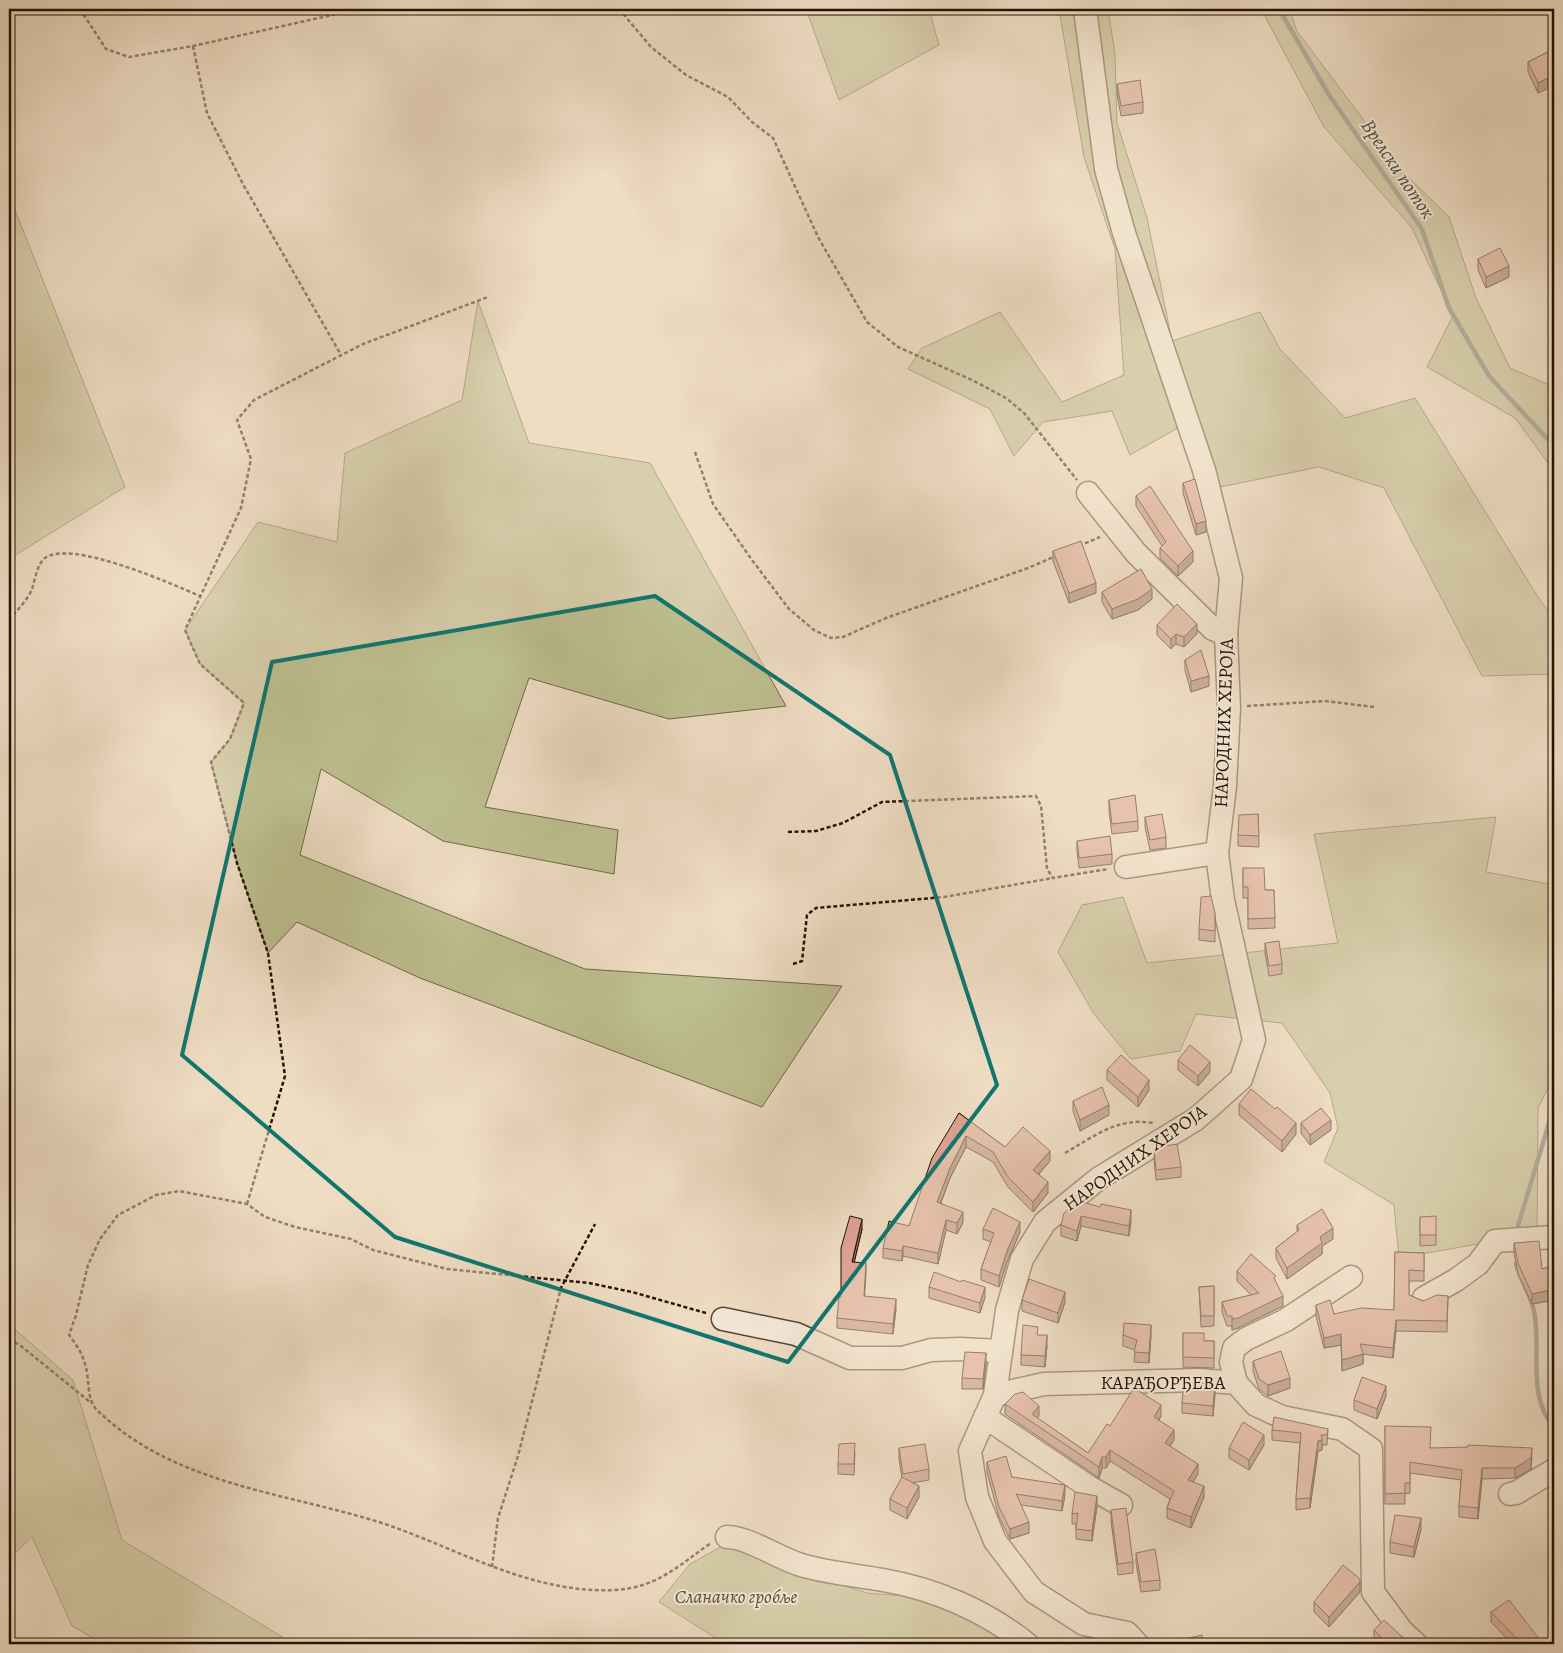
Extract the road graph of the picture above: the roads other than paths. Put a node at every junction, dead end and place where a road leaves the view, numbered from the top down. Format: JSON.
{"nodes":[{"id":1,"x":1085,"y":9,"type":"edge"},
{"id":2,"x":1088,"y":493,"type":"road end"},
{"id":3,"x":1226,"y":634,"type":"junction"},
{"id":4,"x":1217,"y":853,"type":"junction"},
{"id":5,"x":1126,"y":867,"type":"road end"},
{"id":6,"x":1554,"y":1236,"type":"edge"},
{"id":7,"x":1351,"y":1278,"type":"dead end"},
{"id":8,"x":1424,"y":1298,"type":"edge"},
{"id":9,"x":723,"y":1319,"type":"road end"},
{"id":10,"x":1001,"y":1351,"type":"junction"},
{"id":11,"x":1236,"y":1383,"type":"junction"},
{"id":12,"x":995,"y":1395,"type":"junction"},
{"id":13,"x":985,"y":1417,"type":"junction"},
{"id":14,"x":1554,"y":1470,"type":"edge"},
{"id":15,"x":1510,"y":1494,"type":"dead end"},
{"id":16,"x":1121,"y":1505,"type":"dead end"},
{"id":17,"x":727,"y":1537,"type":"road end"},
{"id":18,"x":1027,"y":1644,"type":"edge"},
{"id":19,"x":1137,"y":1644,"type":"edge"},
{"id":20,"x":1416,"y":1644,"type":"edge"}],
"edges":[{"from":1,"to":3,"type":"street","name":"НАРОДНИХ ХЕРОЈА"},
{"from":2,"to":3,"type":"street"},
{"from":3,"to":4,"type":"street","name":"НАРОДНИХ ХЕРОЈА"},
{"from":4,"to":5,"type":"street"},
{"from":4,"to":10,"type":"street","name":"НАРОДНИХ ХЕРОЈА"},
{"from":6,"to":8,"type":"street"},
{"from":7,"to":11,"type":"street"},
{"from":9,"to":10,"type":"street"},
{"from":10,"to":12,"type":"street","name":"НАРОДНИХ ХЕРОЈА"},
{"from":11,"to":12,"type":"street","name":"КАРАЂОРЂЕВА"},
{"from":11,"to":20,"type":"street","name":"КАРАЂОРЂЕВА"},
{"from":12,"to":13,"type":"street","name":"НАРОДНИХ ХЕРОЈА"},
{"from":13,"to":16,"type":"street"},
{"from":13,"to":19,"type":"street","name":"НАРОДНИХ ХЕРОЈА"},
{"from":14,"to":15,"type":"street"},
{"from":17,"to":18,"type":"street"}]}
